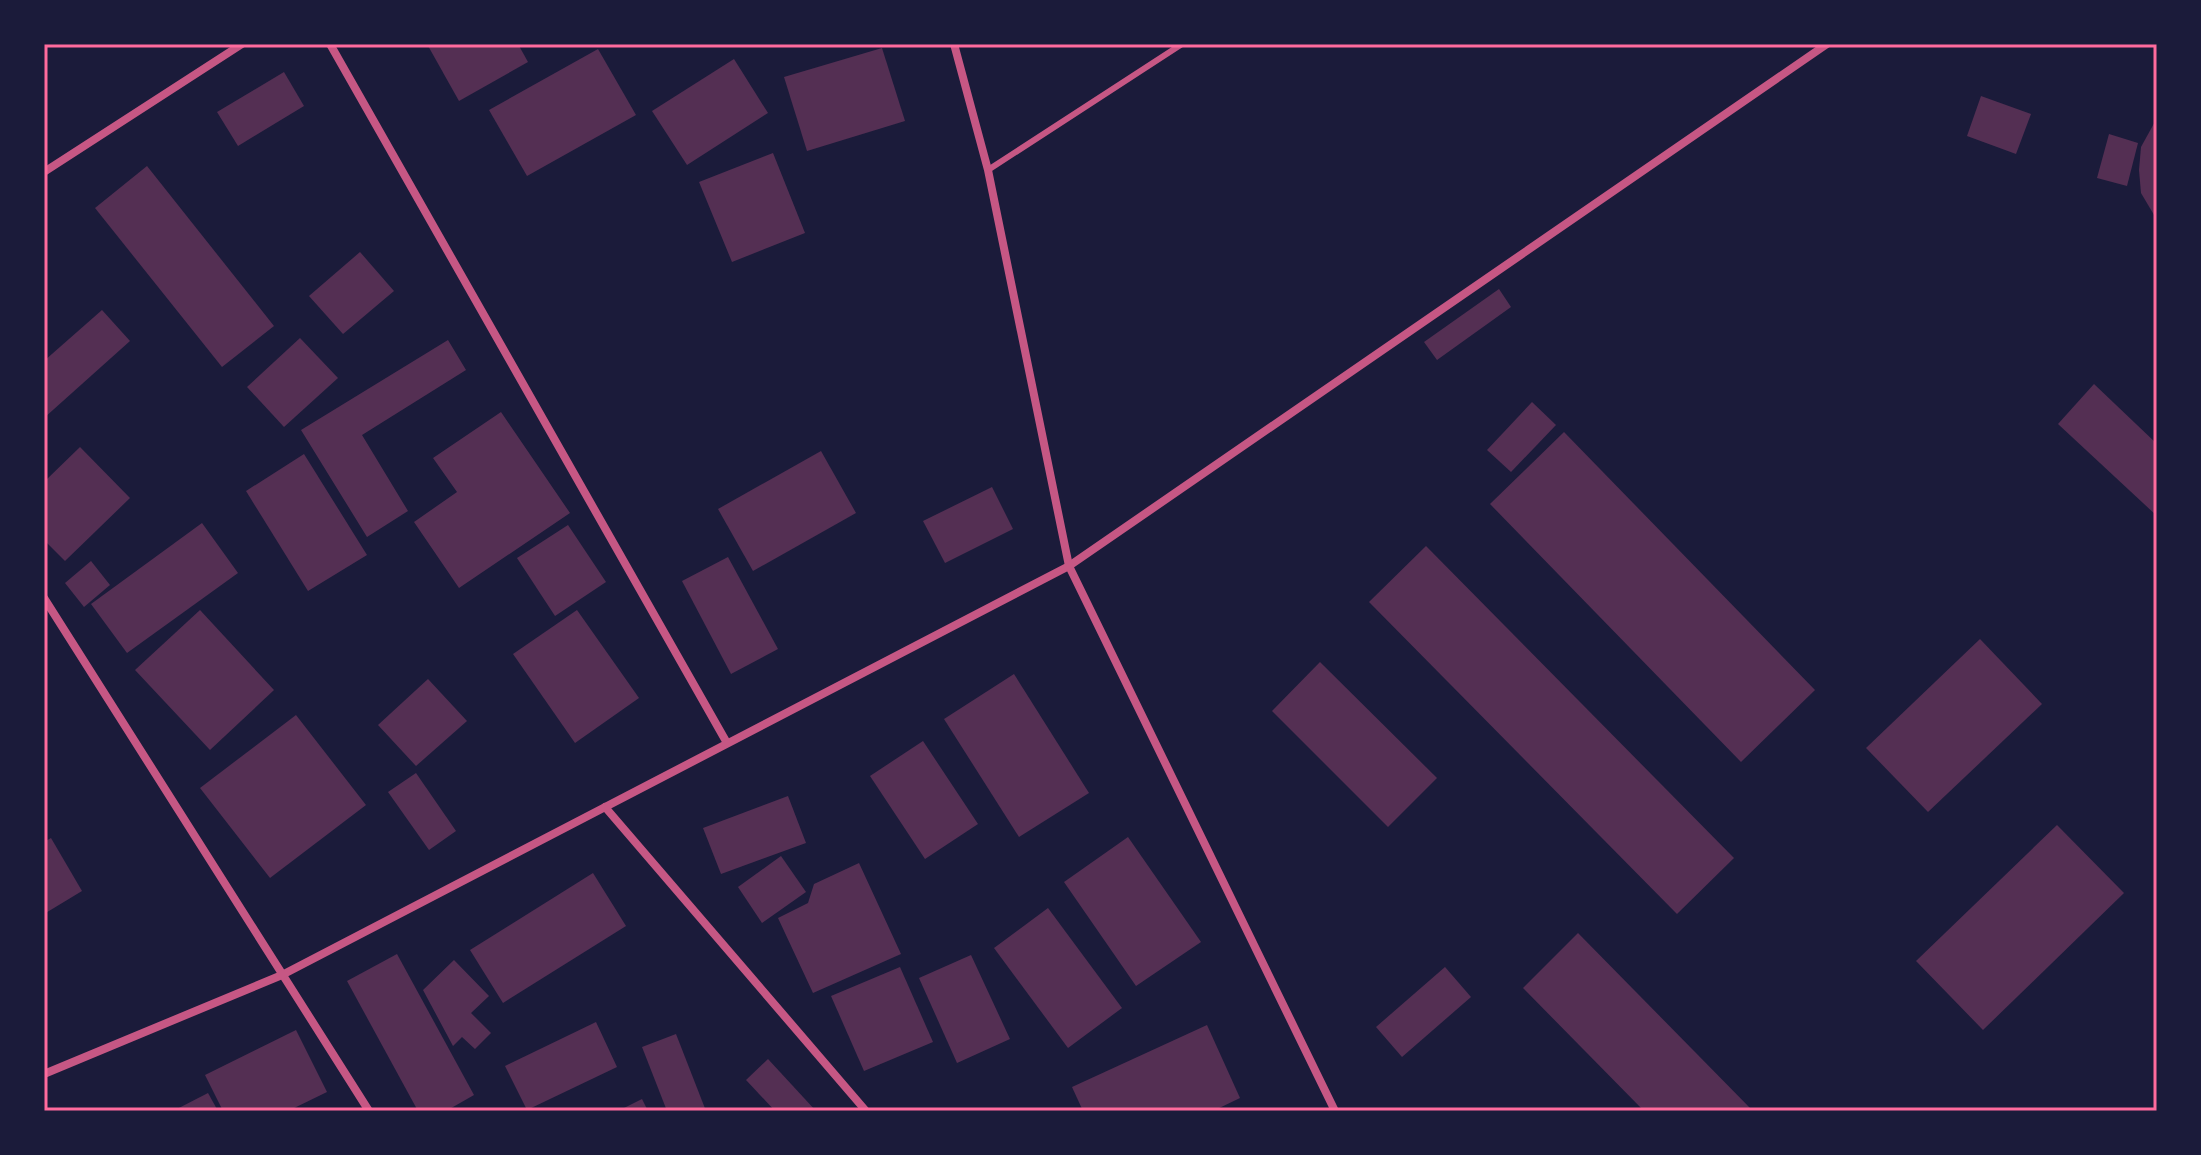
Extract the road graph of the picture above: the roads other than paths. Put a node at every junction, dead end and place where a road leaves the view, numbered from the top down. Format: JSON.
{"nodes":[{"id":1,"x":242,"y":44,"type":"edge"},
{"id":2,"x":330,"y":44,"type":"edge"},
{"id":3,"x":954,"y":44,"type":"edge"},
{"id":4,"x":1182,"y":44,"type":"edge"},
{"id":5,"x":1827,"y":44,"type":"edge"},
{"id":6,"x":988,"y":170,"type":"junction"},
{"id":7,"x":44,"y":172,"type":"edge"},
{"id":8,"x":1069,"y":566,"type":"junction"},
{"id":9,"x":44,"y":598,"type":"edge"},
{"id":10,"x":727,"y":743,"type":"junction"},
{"id":11,"x":605,"y":807,"type":"junction"},
{"id":12,"x":282,"y":975,"type":"junction"},
{"id":13,"x":44,"y":1074,"type":"edge"},
{"id":14,"x":369,"y":1111,"type":"edge"},
{"id":15,"x":866,"y":1111,"type":"edge"},
{"id":16,"x":1335,"y":1111,"type":"edge"}],
"edges":[{"from":1,"to":7,"type":"street"},
{"from":2,"to":10,"type":"street"},
{"from":3,"to":6,"type":"street"},
{"from":4,"to":6,"type":"lane"},
{"from":5,"to":8,"type":"street"},
{"from":6,"to":8,"type":"street"},
{"from":8,"to":10,"type":"street"},
{"from":8,"to":16,"type":"street"},
{"from":9,"to":12,"type":"street"},
{"from":10,"to":11,"type":"street"},
{"from":11,"to":12,"type":"street"},
{"from":11,"to":15,"type":"street"},
{"from":12,"to":13,"type":"street"},
{"from":12,"to":14,"type":"street"}]}
